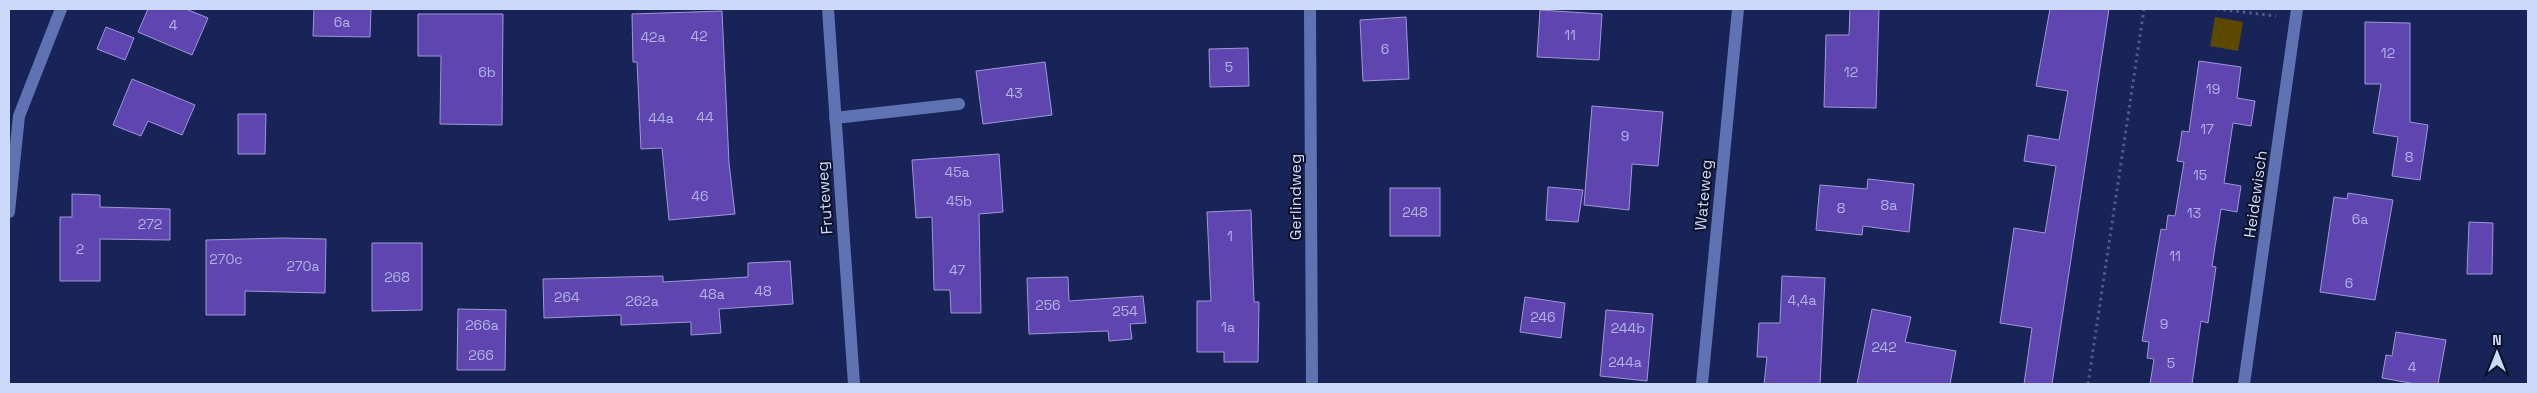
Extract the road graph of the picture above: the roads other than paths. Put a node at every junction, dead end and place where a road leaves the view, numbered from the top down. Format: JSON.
{"nodes":[{"id":1,"x":61,"y":9,"type":"edge"},
{"id":2,"x":828,"y":9,"type":"edge"},
{"id":3,"x":1310,"y":9,"type":"edge"},
{"id":4,"x":1738,"y":9,"type":"edge"},
{"id":5,"x":2297,"y":14,"type":"edge"},
{"id":6,"x":960,"y":104,"type":"dead end"},
{"id":7,"x":835,"y":118,"type":"junction"},
{"id":8,"x":9,"y":212,"type":"edge"},
{"id":9,"x":854,"y":384,"type":"edge"},
{"id":10,"x":1312,"y":384,"type":"edge"},
{"id":11,"x":1702,"y":384,"type":"edge"},
{"id":12,"x":2244,"y":384,"type":"edge"}],
"edges":[{"from":1,"to":8,"type":"street"},
{"from":2,"to":7,"type":"street","name":"Fruteweg"},
{"from":3,"to":10,"type":"street","name":"Gerlindweg"},
{"from":4,"to":11,"type":"street","name":"Wateweg"},
{"from":5,"to":12,"type":"street","name":"Heidewisch"},
{"from":6,"to":7,"type":"street"},
{"from":7,"to":9,"type":"street","name":"Fruteweg"}]}
